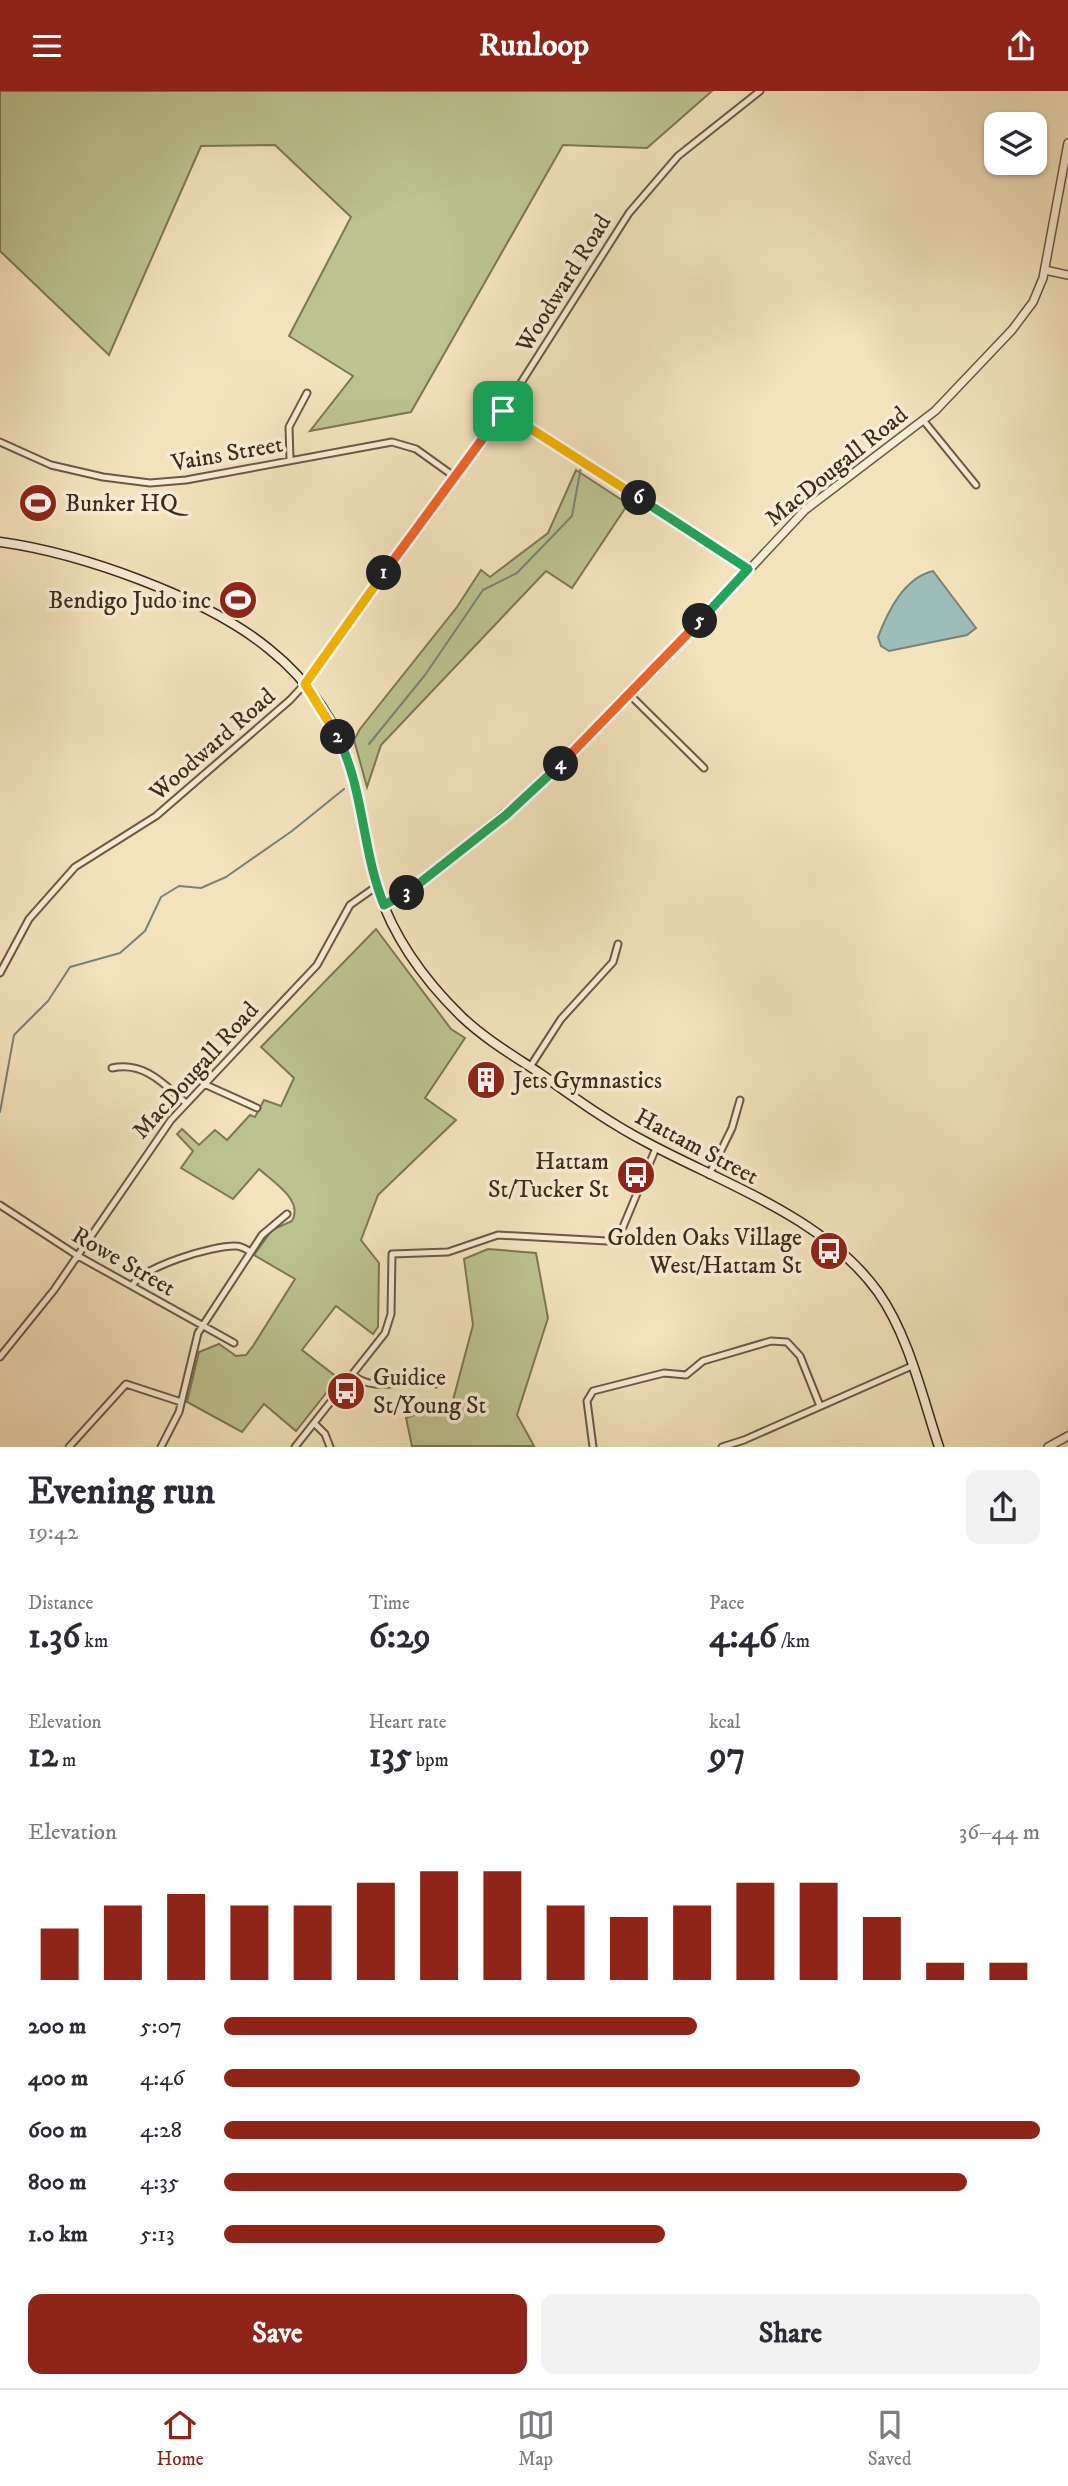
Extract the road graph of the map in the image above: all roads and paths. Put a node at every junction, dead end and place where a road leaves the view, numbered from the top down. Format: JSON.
{"nodes":[{"id":1,"x":760,"y":91,"type":"edge"},
{"id":2,"x":1068,"y":143,"type":"edge"},
{"id":3,"x":1045,"y":270,"type":"junction"},
{"id":4,"x":1068,"y":275,"type":"edge"},
{"id":5,"x":306,"y":393,"type":"dead end"},
{"id":6,"x":503,"y":411,"type":"junction"},
{"id":7,"x":923,"y":420,"type":"junction"},
{"id":8,"x":0,"y":442,"type":"edge"},
{"id":9,"x":290,"y":460,"type":"junction"},
{"id":10,"x":455,"y":477,"type":"junction"},
{"id":11,"x":976,"y":485,"type":"dead end"},
{"id":12,"x":0,"y":542,"type":"edge"},
{"id":13,"x":748,"y":569,"type":"junction"},
{"id":14,"x":305,"y":684,"type":"junction"},
{"id":15,"x":630,"y":695,"type":"junction"},
{"id":16,"x":704,"y":768,"type":"dead end"},
{"id":17,"x":377,"y":886,"type":"junction"},
{"id":18,"x":384,"y":905,"type":"junction"},
{"id":19,"x":618,"y":944,"type":"dead end"},
{"id":20,"x":0,"y":973,"type":"edge"},
{"id":21,"x":530,"y":1067,"type":"junction"},
{"id":22,"x":112,"y":1068,"type":"dead end"},
{"id":23,"x":204,"y":1084,"type":"junction"},
{"id":24,"x":740,"y":1100,"type":"dead end"},
{"id":25,"x":186,"y":1103,"type":"junction"},
{"id":26,"x":257,"y":1108,"type":"dead end"},
{"id":27,"x":741,"y":1125,"type":"dead end"},
{"id":28,"x":732,"y":1128,"type":"junction"},
{"id":29,"x":656,"y":1148,"type":"junction"},
{"id":30,"x":709,"y":1175,"type":"junction"},
{"id":31,"x":0,"y":1205,"type":"edge"},
{"id":32,"x":287,"y":1214,"type":"dead end"},
{"id":33,"x":251,"y":1252,"type":"junction"},
{"id":34,"x":78,"y":1256,"type":"junction"},
{"id":35,"x":132,"y":1286,"type":"junction"},
{"id":36,"x":203,"y":1325,"type":"junction"},
{"id":37,"x":234,"y":1343,"type":"dead end"},
{"id":38,"x":0,"y":1357,"type":"edge"},
{"id":39,"x":912,"y":1366,"type":"junction"},
{"id":40,"x":353,"y":1375,"type":"junction"},
{"id":41,"x":436,"y":1384,"type":"dead end"},
{"id":42,"x":181,"y":1402,"type":"junction"},
{"id":43,"x":820,"y":1406,"type":"junction"},
{"id":44,"x":315,"y":1424,"type":"junction"},
{"id":45,"x":1068,"y":1436,"type":"edge"},
{"id":46,"x":69,"y":1447,"type":"edge"},
{"id":47,"x":161,"y":1447,"type":"edge"},
{"id":48,"x":295,"y":1447,"type":"edge"},
{"id":49,"x":330,"y":1447,"type":"edge"},
{"id":50,"x":593,"y":1447,"type":"edge"},
{"id":51,"x":722,"y":1447,"type":"edge"},
{"id":52,"x":939,"y":1447,"type":"edge"},
{"id":53,"x":1048,"y":1447,"type":"edge"}],
"edges":[{"from":1,"to":6,"type":"street","name":"Woodward Road"},
{"from":2,"to":3,"type":"street","name":"MacDougall Road"},
{"from":3,"to":4,"type":"street"},
{"from":3,"to":7,"type":"street","name":"MacDougall Road"},
{"from":5,"to":9,"type":"street"},
{"from":6,"to":10,"type":"street","name":"Woodward Road"},
{"from":6,"to":13,"type":"street"},
{"from":7,"to":11,"type":"street"},
{"from":7,"to":13,"type":"street","name":"MacDougall Road"},
{"from":8,"to":9,"type":"street","name":"Vains Street"},
{"from":9,"to":10,"type":"street","name":"Vains Street"},
{"from":10,"to":14,"type":"street","name":"Woodward Road"},
{"from":12,"to":14,"type":"main road","name":"Hattam Street"},
{"from":13,"to":15,"type":"street","name":"MacDougall Road"},
{"from":14,"to":17,"type":"main road","name":"Hattam Street"},
{"from":14,"to":20,"type":"street","name":"Woodward Road"},
{"from":15,"to":16,"type":"street"},
{"from":15,"to":18,"type":"street","name":"MacDougall Road"},
{"from":17,"to":18,"type":"main road","name":"Hattam Street"},
{"from":17,"to":23,"type":"street","name":"MacDougall Road"},
{"from":18,"to":21,"type":"main road","name":"Hattam Street"},
{"from":19,"to":21,"type":"street"},
{"from":21,"to":29,"type":"main road","name":"Hattam Street"},
{"from":22,"to":25,"type":"street"},
{"from":23,"to":25,"type":"street","name":"MacDougall Road"},
{"from":23,"to":26,"type":"street"},
{"from":24,"to":28,"type":"street"},
{"from":25,"to":34,"type":"street","name":"MacDougall Road"},
{"from":27,"to":28,"type":"street"},
{"from":28,"to":30,"type":"street"},
{"from":29,"to":30,"type":"main road","name":"Hattam Street"},
{"from":29,"to":40,"type":"street"},
{"from":30,"to":39,"type":"main road","name":"Hattam Street"},
{"from":31,"to":34,"type":"street","name":"Rowe Street"},
{"from":32,"to":33,"type":"street"},
{"from":33,"to":35,"type":"street"},
{"from":33,"to":36,"type":"street"},
{"from":34,"to":35,"type":"street","name":"Rowe Street"},
{"from":34,"to":38,"type":"street","name":"MacDougall Road"},
{"from":35,"to":36,"type":"street","name":"Rowe Street"},
{"from":36,"to":37,"type":"street","name":"Rowe Street"},
{"from":36,"to":42,"type":"street"},
{"from":39,"to":43,"type":"street"},
{"from":39,"to":52,"type":"main road","name":"Hattam Street"},
{"from":40,"to":41,"type":"street"},
{"from":40,"to":44,"type":"street"},
{"from":42,"to":46,"type":"street"},
{"from":42,"to":47,"type":"street"},
{"from":43,"to":50,"type":"street"},
{"from":43,"to":51,"type":"street"},
{"from":44,"to":48,"type":"street"},
{"from":44,"to":49,"type":"street"},
{"from":45,"to":53,"type":"street"}]}
